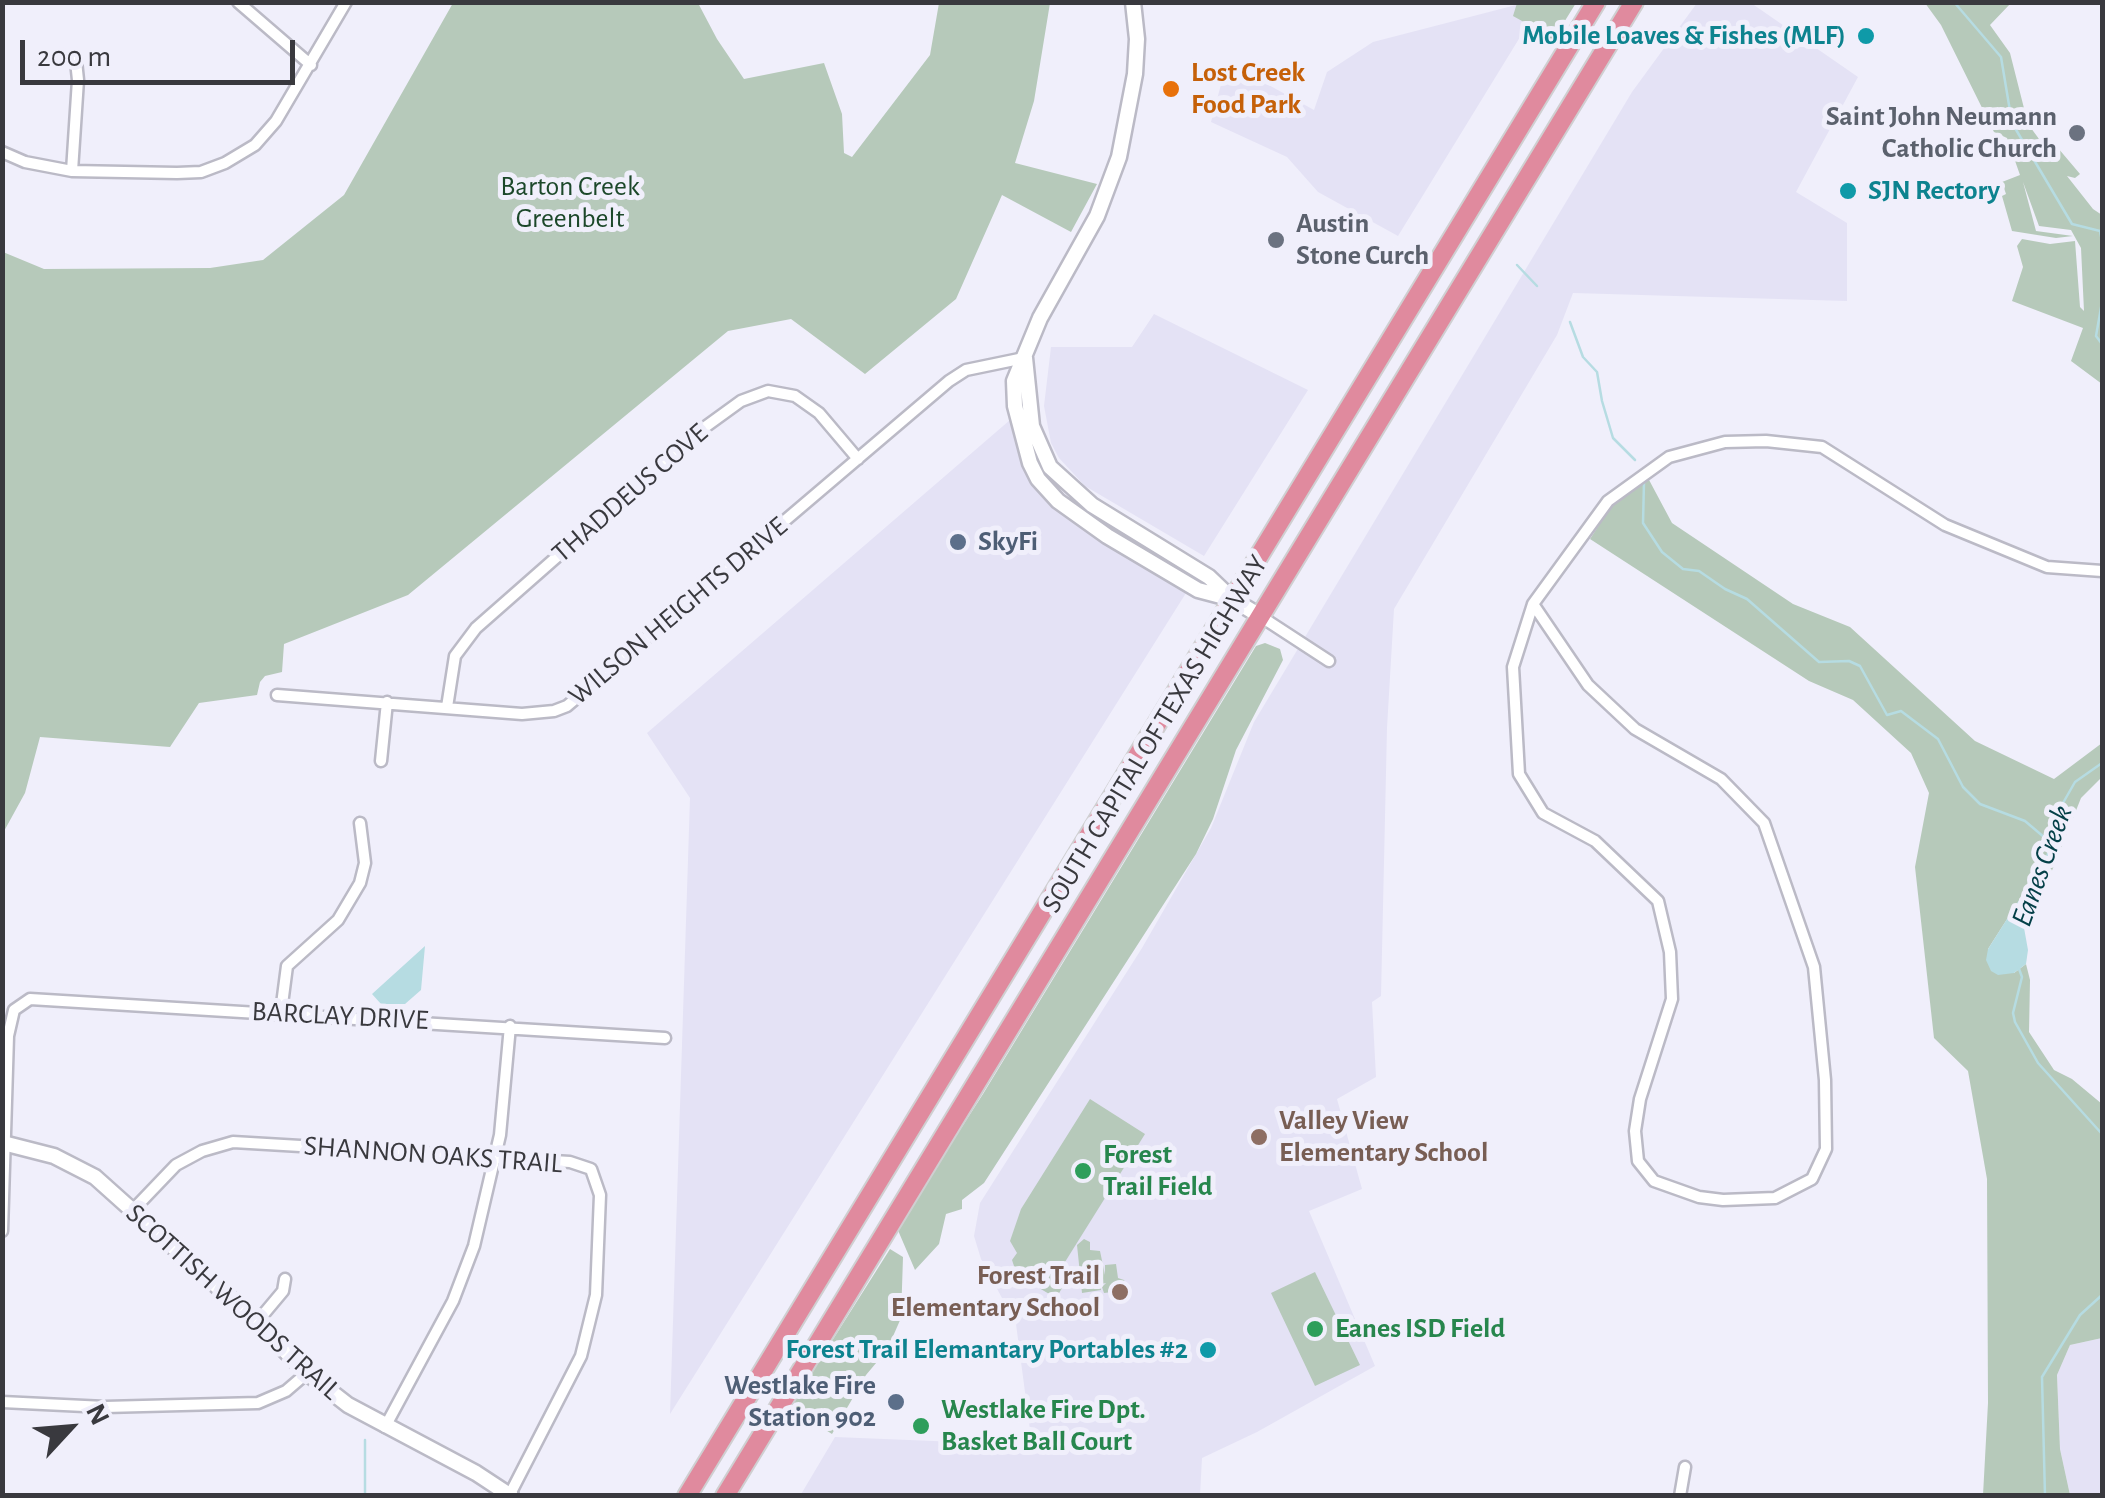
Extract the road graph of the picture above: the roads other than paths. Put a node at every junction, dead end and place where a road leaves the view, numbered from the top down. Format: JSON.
{"nodes":[{"id":1,"x":238,"y":2,"type":"edge"},
{"id":2,"x":346,"y":2,"type":"edge"},
{"id":3,"x":1133,"y":2,"type":"edge"},
{"id":4,"x":1596,"y":2,"type":"edge"},
{"id":5,"x":1634,"y":2,"type":"edge"},
{"id":6,"x":76,"y":61,"type":"dead end"},
{"id":7,"x":311,"y":65,"type":"junction"},
{"id":8,"x":2,"y":152,"type":"edge"},
{"id":9,"x":72,"y":171,"type":"junction"},
{"id":10,"x":1025,"y":358,"type":"junction"},
{"id":11,"x":858,"y":459,"type":"junction"},
{"id":12,"x":2102,"y":571,"type":"edge"},
{"id":13,"x":1232,"y":599,"type":"junction"},
{"id":14,"x":1533,"y":604,"type":"junction"},
{"id":15,"x":1260,"y":616,"type":"junction"},
{"id":16,"x":1329,"y":661,"type":"dead end"},
{"id":17,"x":277,"y":695,"type":"dead end"},
{"id":18,"x":387,"y":702,"type":"junction"},
{"id":19,"x":447,"y":707,"type":"junction"},
{"id":20,"x":381,"y":761,"type":"dead end"},
{"id":21,"x":360,"y":823,"type":"dead end"},
{"id":22,"x":281,"y":1012,"type":"junction"},
{"id":23,"x":510,"y":1026,"type":"junction"},
{"id":24,"x":665,"y":1038,"type":"dead end"},
{"id":25,"x":7,"y":1144,"type":"junction"},
{"id":26,"x":496,"y":1157,"type":"junction"},
{"id":27,"x":132,"y":1210,"type":"junction"},
{"id":28,"x":2,"y":1231,"type":"edge"},
{"id":29,"x":285,"y":1279,"type":"dead end"},
{"id":30,"x":257,"y":1322,"type":"junction"},
{"id":31,"x":307,"y":1373,"type":"junction"},
{"id":32,"x":2,"y":1402,"type":"edge"},
{"id":33,"x":385,"y":1427,"type":"junction"},
{"id":34,"x":1685,"y":1467,"type":"dead end"},
{"id":35,"x":510,"y":1495,"type":"edge"},
{"id":36,"x":687,"y":1496,"type":"edge"},
{"id":37,"x":725,"y":1496,"type":"edge"},
{"id":38,"x":1680,"y":1496,"type":"edge"}],
"edges":[{"from":1,"to":7,"type":"street"},
{"from":2,"to":7,"type":"street"},
{"from":3,"to":10,"type":"street"},
{"from":4,"to":13,"type":"highway","name":"SOUTH CAPITAL OF TEXAS HIGHWAY"},
{"from":5,"to":15,"type":"highway","name":"SOUTH CAPITAL OF TEXAS HIGHWAY"},
{"from":6,"to":9,"type":"street"},
{"from":7,"to":9,"type":"street"},
{"from":8,"to":9,"type":"street"},
{"from":10,"to":11,"type":"street","name":"WILSON HEIGHTS DRIVE"},
{"from":10,"to":13,"type":"street"},
{"from":11,"to":19,"type":"street","name":"WILSON HEIGHTS DRIVE"},
{"from":11,"to":19,"type":"street","name":"THADDEUS COVE"},
{"from":12,"to":14,"type":"street"},
{"from":13,"to":15,"type":"street"},
{"from":13,"to":36,"type":"highway","name":"SOUTH CAPITAL OF TEXAS HIGHWAY"},
{"from":14,"to":14,"type":"street"},
{"from":15,"to":16,"type":"street"},
{"from":15,"to":37,"type":"highway","name":"SOUTH CAPITAL OF TEXAS HIGHWAY"},
{"from":17,"to":18,"type":"street","name":"WILSON HEIGHTS DRIVE"},
{"from":18,"to":19,"type":"street","name":"WILSON HEIGHTS DRIVE"},
{"from":18,"to":20,"type":"street"},
{"from":21,"to":22,"type":"street"},
{"from":22,"to":23,"type":"street","name":"BARCLAY DRIVE"},
{"from":22,"to":25,"type":"street","name":"BARCLAY DRIVE"},
{"from":23,"to":24,"type":"street","name":"BARCLAY DRIVE"},
{"from":23,"to":26,"type":"street"},
{"from":25,"to":27,"type":"street","name":"SCOTTISH WOODS TRAIL"},
{"from":25,"to":28,"type":"street"},
{"from":26,"to":27,"type":"street","name":"SHANNON OAKS TRAIL"},
{"from":26,"to":33,"type":"street"},
{"from":26,"to":35,"type":"street","name":"SHANNON OAKS TRAIL"},
{"from":27,"to":30,"type":"street","name":"SCOTTISH WOODS TRAIL"},
{"from":29,"to":30,"type":"street"},
{"from":30,"to":31,"type":"street","name":"SCOTTISH WOODS TRAIL"},
{"from":31,"to":32,"type":"street"},
{"from":31,"to":33,"type":"street","name":"SCOTTISH WOODS TRAIL"},
{"from":33,"to":35,"type":"street","name":"SCOTTISH WOODS TRAIL"},
{"from":34,"to":38,"type":"street"}]}
